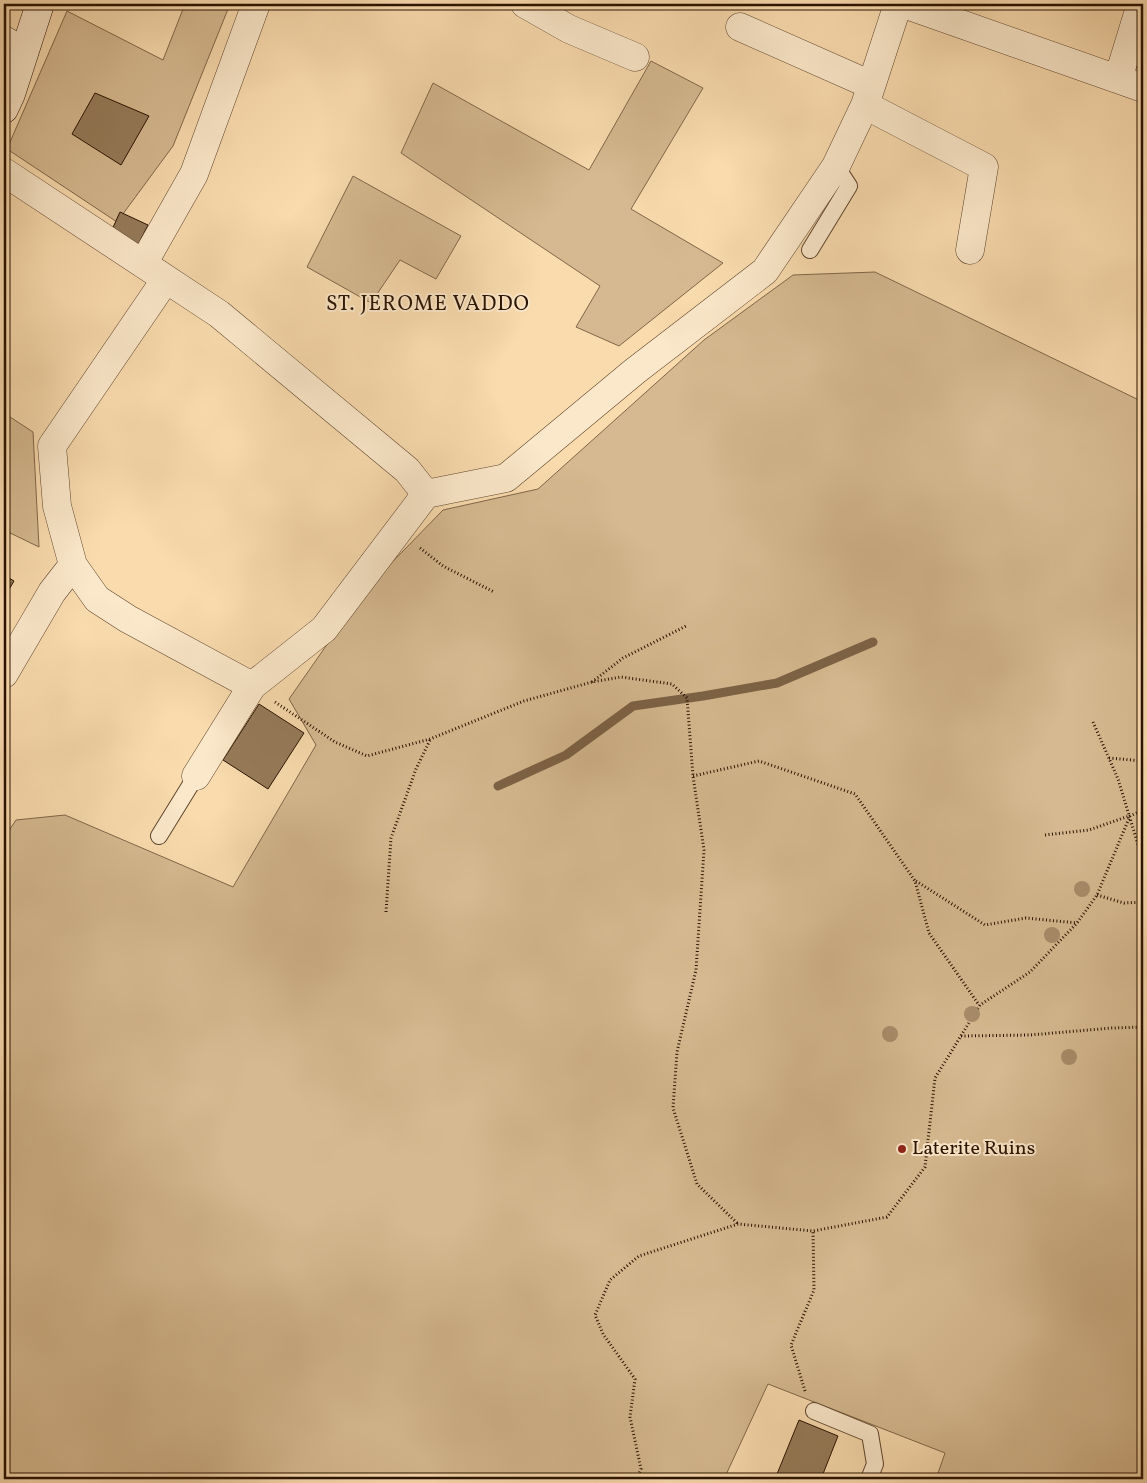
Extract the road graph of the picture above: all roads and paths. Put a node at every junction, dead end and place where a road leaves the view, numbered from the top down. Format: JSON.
{"nodes":[{"id":1,"x":40,"y":4,"type":"edge"},
{"id":2,"x":256,"y":4,"type":"edge"},
{"id":3,"x":525,"y":4,"type":"edge"},
{"id":4,"x":898,"y":4,"type":"edge"},
{"id":5,"x":904,"y":4,"type":"edge"},
{"id":6,"x":1141,"y":4,"type":"edge"},
{"id":7,"x":740,"y":27,"type":"dead end"},
{"id":8,"x":14,"y":46,"type":"edge"},
{"id":9,"x":635,"y":57,"type":"dead end"},
{"id":10,"x":1118,"y":79,"type":"junction"},
{"id":11,"x":1143,"y":88,"type":"edge"},
{"id":12,"x":868,"y":95,"type":"junction"},
{"id":13,"x":4,"y":109,"type":"edge"},
{"id":14,"x":836,"y":166,"type":"junction"},
{"id":15,"x":4,"y":172,"type":"edge"},
{"id":16,"x":810,"y":250,"type":"dead end"},
{"id":17,"x":970,"y":250,"type":"dead end"},
{"id":18,"x":143,"y":264,"type":"junction"},
{"id":19,"x":166,"y":279,"type":"junction"},
{"id":20,"x":426,"y":494,"type":"junction"},
{"id":21,"x":398,"y":531,"type":"junction"},
{"id":22,"x":73,"y":565,"type":"junction"},
{"id":23,"x":494,"y":592,"type":"dead end"},
{"id":24,"x":686,"y":626,"type":"dead end"},
{"id":25,"x":4,"y":674,"type":"edge"},
{"id":26,"x":592,"y":682,"type":"junction"},
{"id":27,"x":251,"y":686,"type":"junction"},
{"id":28,"x":1093,"y":722,"type":"dead end"},
{"id":29,"x":430,"y":739,"type":"junction"},
{"id":30,"x":1108,"y":758,"type":"junction"},
{"id":31,"x":1143,"y":761,"type":"edge"},
{"id":32,"x":196,"y":776,"type":"joint"},
{"id":33,"x":693,"y":776,"type":"junction"},
{"id":34,"x":1143,"y":810,"type":"edge"},
{"id":35,"x":1130,"y":816,"type":"junction"},
{"id":36,"x":1045,"y":834,"type":"dead end"},
{"id":37,"x":158,"y":836,"type":"dead end"},
{"id":38,"x":1143,"y":861,"type":"edge"},
{"id":39,"x":916,"y":881,"type":"junction"},
{"id":40,"x":1097,"y":895,"type":"junction"},
{"id":41,"x":1143,"y":902,"type":"edge"},
{"id":42,"x":386,"y":912,"type":"dead end"},
{"id":43,"x":1077,"y":923,"type":"junction"},
{"id":44,"x":980,"y":1005,"type":"junction"},
{"id":45,"x":1143,"y":1027,"type":"edge"},
{"id":46,"x":961,"y":1036,"type":"junction"},
{"id":47,"x":738,"y":1224,"type":"junction"},
{"id":48,"x":813,"y":1231,"type":"junction"},
{"id":49,"x":814,"y":1411,"type":"joint"},
{"id":50,"x":637,"y":1479,"type":"edge"},
{"id":51,"x":870,"y":1479,"type":"edge"}],
"edges":[{"from":1,"to":8,"type":"street"},
{"from":2,"to":18,"type":"street"},
{"from":3,"to":9,"type":"street"},
{"from":4,"to":12,"type":"street"},
{"from":5,"to":10,"type":"street"},
{"from":6,"to":10,"type":"street"},
{"from":7,"to":12,"type":"street"},
{"from":8,"to":13,"type":"street"},
{"from":10,"to":11,"type":"street"},
{"from":12,"to":14,"type":"street"},
{"from":12,"to":17,"type":"street"},
{"from":14,"to":16,"type":"lane"},
{"from":14,"to":20,"type":"street"},
{"from":15,"to":18,"type":"street"},
{"from":18,"to":19,"type":"street"},
{"from":19,"to":20,"type":"street"},
{"from":19,"to":22,"type":"street"},
{"from":20,"to":21,"type":"street"},
{"from":21,"to":23,"type":"path"},
{"from":21,"to":27,"type":"street"},
{"from":22,"to":25,"type":"street"},
{"from":22,"to":27,"type":"street"},
{"from":24,"to":26,"type":"path"},
{"from":26,"to":29,"type":"path"},
{"from":26,"to":33,"type":"path"},
{"from":27,"to":29,"type":"path"},
{"from":27,"to":32,"type":"street"},
{"from":28,"to":30,"type":"path"},
{"from":29,"to":42,"type":"path"},
{"from":30,"to":31,"type":"path"},
{"from":30,"to":35,"type":"path"},
{"from":32,"to":37,"type":"lane"},
{"from":33,"to":39,"type":"path"},
{"from":33,"to":47,"type":"path"},
{"from":34,"to":35,"type":"path"},
{"from":35,"to":36,"type":"path"},
{"from":35,"to":38,"type":"path"},
{"from":35,"to":40,"type":"path"},
{"from":39,"to":43,"type":"path"},
{"from":39,"to":44,"type":"path"},
{"from":40,"to":41,"type":"path"},
{"from":40,"to":43,"type":"path"},
{"from":43,"to":44,"type":"path"},
{"from":44,"to":46,"type":"path"},
{"from":45,"to":46,"type":"path"},
{"from":46,"to":48,"type":"path"},
{"from":47,"to":48,"type":"path"},
{"from":47,"to":50,"type":"path"},
{"from":48,"to":49,"type":"path"},
{"from":49,"to":51,"type":"lane"}]}
